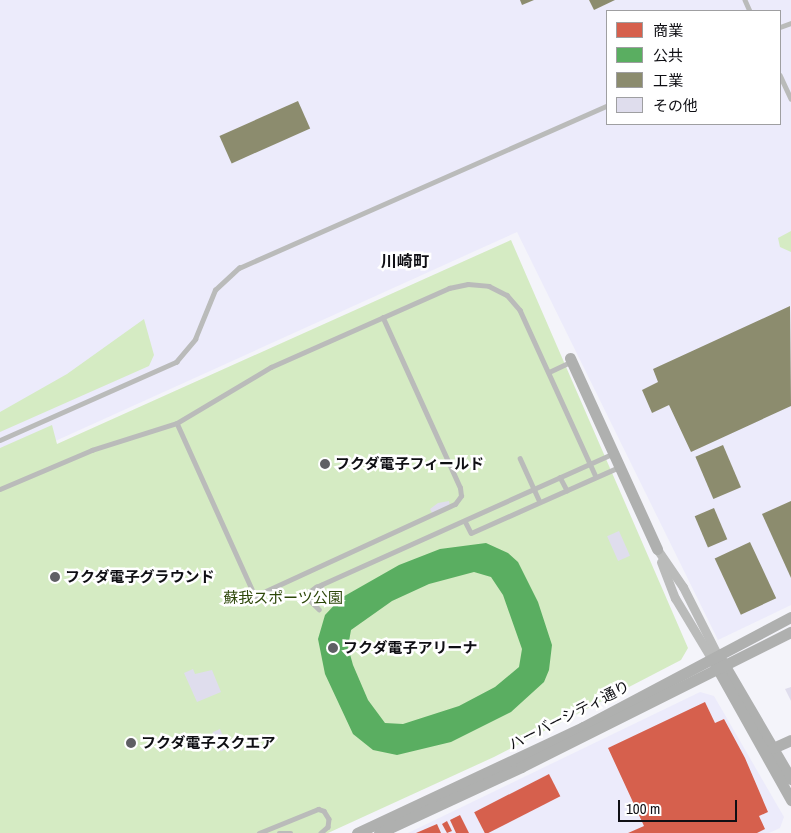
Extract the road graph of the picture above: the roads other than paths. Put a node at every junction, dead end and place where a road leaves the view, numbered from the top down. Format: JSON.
{"nodes":[{"id":1,"x":781,"y":77,"type":"edge"},
{"id":2,"x":791,"y":99,"type":"edge"},
{"id":3,"x":606,"y":106,"type":"edge"},
{"id":4,"x":383,"y":318,"type":"junction"},
{"id":5,"x":571,"y":360,"type":"joint"},
{"id":6,"x":549,"y":372,"type":"junction"},
{"id":7,"x":177,"y":423,"type":"junction"},
{"id":8,"x":0,"y":440,"type":"edge"},
{"id":9,"x":614,"y":453,"type":"junction"},
{"id":10,"x":520,"y":458,"type":"dead end"},
{"id":11,"x":590,"y":464,"type":"junction"},
{"id":12,"x":620,"y":466,"type":"junction"},
{"id":13,"x":560,"y":477,"type":"junction"},
{"id":14,"x":596,"y":477,"type":"junction"},
{"id":15,"x":0,"y":489,"type":"edge"},
{"id":16,"x":535,"y":490,"type":"junction"},
{"id":17,"x":567,"y":490,"type":"junction"},
{"id":18,"x":540,"y":502,"type":"junction"},
{"id":19,"x":465,"y":521,"type":"junction"},
{"id":20,"x":657,"y":549,"type":"junction"},
{"id":21,"x":322,"y":584,"type":"junction"},
{"id":22,"x":683,"y":587,"type":"junction"},
{"id":23,"x":672,"y":592,"type":"junction"},
{"id":24,"x":325,"y":600,"type":"dead end"},
{"id":25,"x":319,"y":610,"type":"dead end"},
{"id":26,"x":791,"y":617,"type":"edge"},
{"id":27,"x":791,"y":632,"type":"edge"},
{"id":28,"x":715,"y":657,"type":"junction"},
{"id":29,"x":722,"y":667,"type":"junction"},
{"id":30,"x":791,"y":740,"type":"edge"},
{"id":31,"x":774,"y":748,"type":"junction"},
{"id":32,"x":791,"y":779,"type":"edge"},
{"id":33,"x":791,"y":800,"type":"edge"},
{"id":34,"x":259,"y":833,"type":"edge"},
{"id":35,"x":279,"y":833,"type":"edge"},
{"id":36,"x":291,"y":833,"type":"edge"},
{"id":37,"x":322,"y":833,"type":"edge"},
{"id":38,"x":357,"y":833,"type":"edge"},
{"id":39,"x":379,"y":833,"type":"edge"}],
"edges":[{"from":1,"to":2,"type":"lane"},
{"from":3,"to":8,"type":"lane"},
{"from":4,"to":6,"type":"lane"},
{"from":4,"to":7,"type":"lane"},
{"from":4,"to":7,"type":"lane"},
{"from":5,"to":6,"type":"lane"},
{"from":5,"to":9,"type":"street"},
{"from":6,"to":11,"type":"lane"},
{"from":7,"to":15,"type":"lane"},
{"from":9,"to":11,"type":"lane"},
{"from":9,"to":12,"type":"street"},
{"from":10,"to":16,"type":"lane"},
{"from":11,"to":13,"type":"lane"},
{"from":11,"to":14,"type":"lane"},
{"from":12,"to":14,"type":"lane"},
{"from":12,"to":20,"type":"street"},
{"from":13,"to":16,"type":"lane"},
{"from":13,"to":17,"type":"lane"},
{"from":14,"to":17,"type":"lane"},
{"from":16,"to":18,"type":"lane"},
{"from":16,"to":19,"type":"lane"},
{"from":17,"to":18,"type":"lane"},
{"from":18,"to":19,"type":"lane"},
{"from":19,"to":21,"type":"lane"},
{"from":20,"to":22,"type":"street"},
{"from":20,"to":23,"type":"street"},
{"from":21,"to":24,"type":"lane"},
{"from":21,"to":25,"type":"lane"},
{"from":22,"to":23,"type":"street"},
{"from":22,"to":28,"type":"street"},
{"from":23,"to":28,"type":"street"},
{"from":26,"to":28,"type":"street","name":"ハーバーシティ通り"},
{"from":27,"to":29,"type":"street","name":"ハーバーシティ通り"},
{"from":28,"to":29,"type":"street"},
{"from":28,"to":38,"type":"street","name":"ハーバーシティ通り"},
{"from":29,"to":31,"type":"street"},
{"from":29,"to":33,"type":"street"},
{"from":29,"to":39,"type":"street","name":"ハーバーシティ通り"},
{"from":30,"to":31,"type":"street"},
{"from":31,"to":32,"type":"street"},
{"from":34,"to":37,"type":"lane"},
{"from":35,"to":36,"type":"lane"}]}
